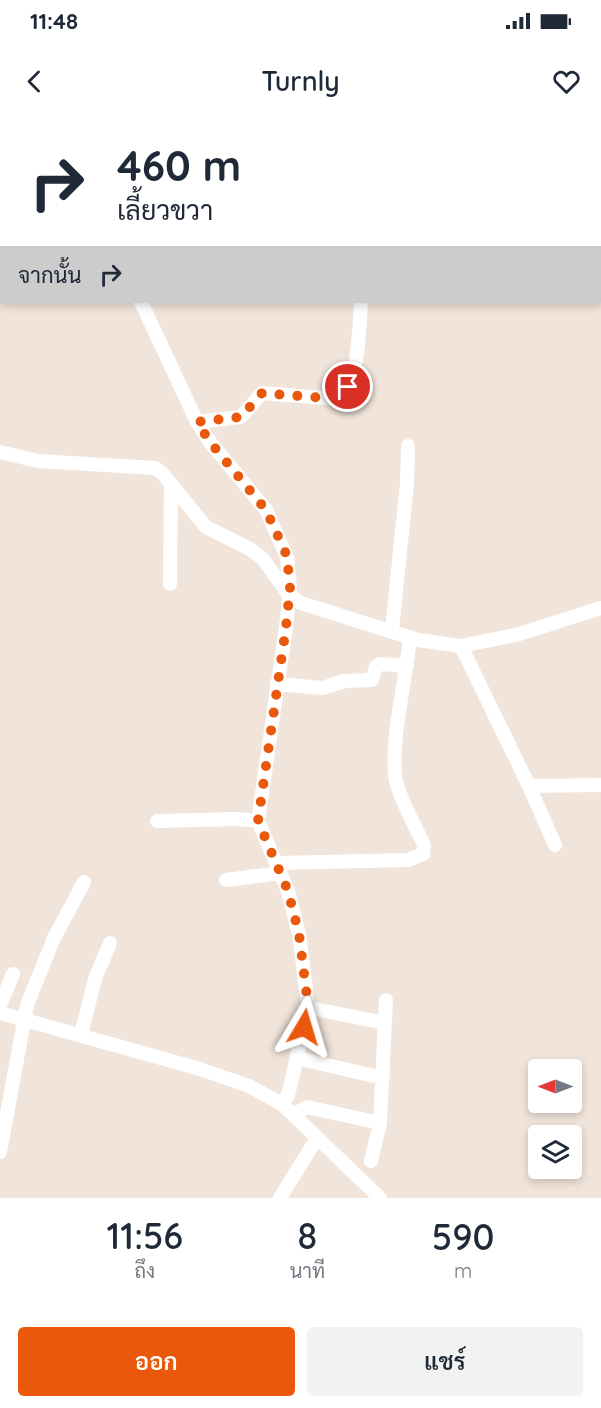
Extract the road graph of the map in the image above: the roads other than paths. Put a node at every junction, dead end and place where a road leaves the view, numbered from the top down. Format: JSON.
{"nodes":[{"id":1,"x":141,"y":303,"type":"edge"},
{"id":2,"x":361,"y":303,"type":"edge"},
{"id":3,"x":197,"y":422,"type":"junction"},
{"id":4,"x":408,"y":446,"type":"dead end"},
{"id":5,"x":0,"y":452,"type":"edge"},
{"id":6,"x":171,"y":484,"type":"junction"},
{"id":7,"x":170,"y":584,"type":"dead end"},
{"id":8,"x":289,"y":595,"type":"junction"},
{"id":9,"x":601,"y":608,"type":"edge"},
{"id":10,"x":392,"y":630,"type":"junction"},
{"id":11,"x":410,"y":637,"type":"junction"},
{"id":12,"x":461,"y":646,"type":"junction"},
{"id":13,"x":407,"y":666,"type":"junction"},
{"id":14,"x":277,"y":684,"type":"junction"},
{"id":15,"x":601,"y":785,"type":"edge"},
{"id":16,"x":529,"y":786,"type":"junction"},
{"id":17,"x":156,"y":821,"type":"dead end"},
{"id":18,"x":258,"y":821,"type":"junction"},
{"id":19,"x":555,"y":845,"type":"dead end"},
{"id":20,"x":278,"y":868,"type":"junction"},
{"id":21,"x":226,"y":880,"type":"dead end"},
{"id":22,"x":84,"y":882,"type":"dead end"},
{"id":23,"x":110,"y":943,"type":"dead end"},
{"id":24,"x":13,"y":974,"type":"dead end"},
{"id":25,"x":386,"y":1000,"type":"dead end"},
{"id":26,"x":0,"y":1005,"type":"edge"},
{"id":27,"x":315,"y":1009,"type":"dead end"},
{"id":28,"x":0,"y":1013,"type":"edge"},
{"id":29,"x":23,"y":1021,"type":"junction"},
{"id":30,"x":385,"y":1023,"type":"junction"},
{"id":31,"x":81,"y":1035,"type":"junction"},
{"id":32,"x":305,"y":1060,"type":"dead end"},
{"id":33,"x":383,"y":1078,"type":"junction"},
{"id":34,"x":282,"y":1104,"type":"junction"},
{"id":35,"x":293,"y":1115,"type":"junction"},
{"id":36,"x":380,"y":1123,"type":"junction"},
{"id":37,"x":317,"y":1137,"type":"junction"},
{"id":38,"x":0,"y":1152,"type":"edge"},
{"id":39,"x":371,"y":1161,"type":"dead end"},
{"id":40,"x":373,"y":1196,"type":"edge"},
{"id":41,"x":280,"y":1198,"type":"edge"}],
"edges":[{"from":1,"to":3,"type":"street"},
{"from":2,"to":3,"type":"street"},
{"from":3,"to":8,"type":"street"},
{"from":4,"to":10,"type":"street"},
{"from":5,"to":6,"type":"street"},
{"from":6,"to":7,"type":"street"},
{"from":6,"to":8,"type":"street"},
{"from":8,"to":10,"type":"street"},
{"from":8,"to":14,"type":"street"},
{"from":9,"to":12,"type":"street"},
{"from":10,"to":11,"type":"street"},
{"from":11,"to":12,"type":"street"},
{"from":11,"to":13,"type":"street"},
{"from":12,"to":16,"type":"street"},
{"from":13,"to":14,"type":"street"},
{"from":13,"to":20,"type":"street"},
{"from":14,"to":18,"type":"street"},
{"from":15,"to":16,"type":"street"},
{"from":16,"to":19,"type":"street"},
{"from":17,"to":18,"type":"street"},
{"from":18,"to":20,"type":"street"},
{"from":20,"to":21,"type":"street"},
{"from":20,"to":34,"type":"street"},
{"from":22,"to":29,"type":"street"},
{"from":23,"to":31,"type":"street"},
{"from":24,"to":26,"type":"street"},
{"from":25,"to":30,"type":"street"},
{"from":27,"to":30,"type":"street"},
{"from":28,"to":29,"type":"street"},
{"from":29,"to":31,"type":"street"},
{"from":29,"to":38,"type":"street"},
{"from":30,"to":33,"type":"street"},
{"from":31,"to":34,"type":"street"},
{"from":32,"to":33,"type":"street"},
{"from":33,"to":36,"type":"street"},
{"from":34,"to":35,"type":"street"},
{"from":35,"to":36,"type":"street"},
{"from":35,"to":37,"type":"street"},
{"from":36,"to":39,"type":"street"},
{"from":37,"to":40,"type":"street"},
{"from":37,"to":41,"type":"street"}]}
